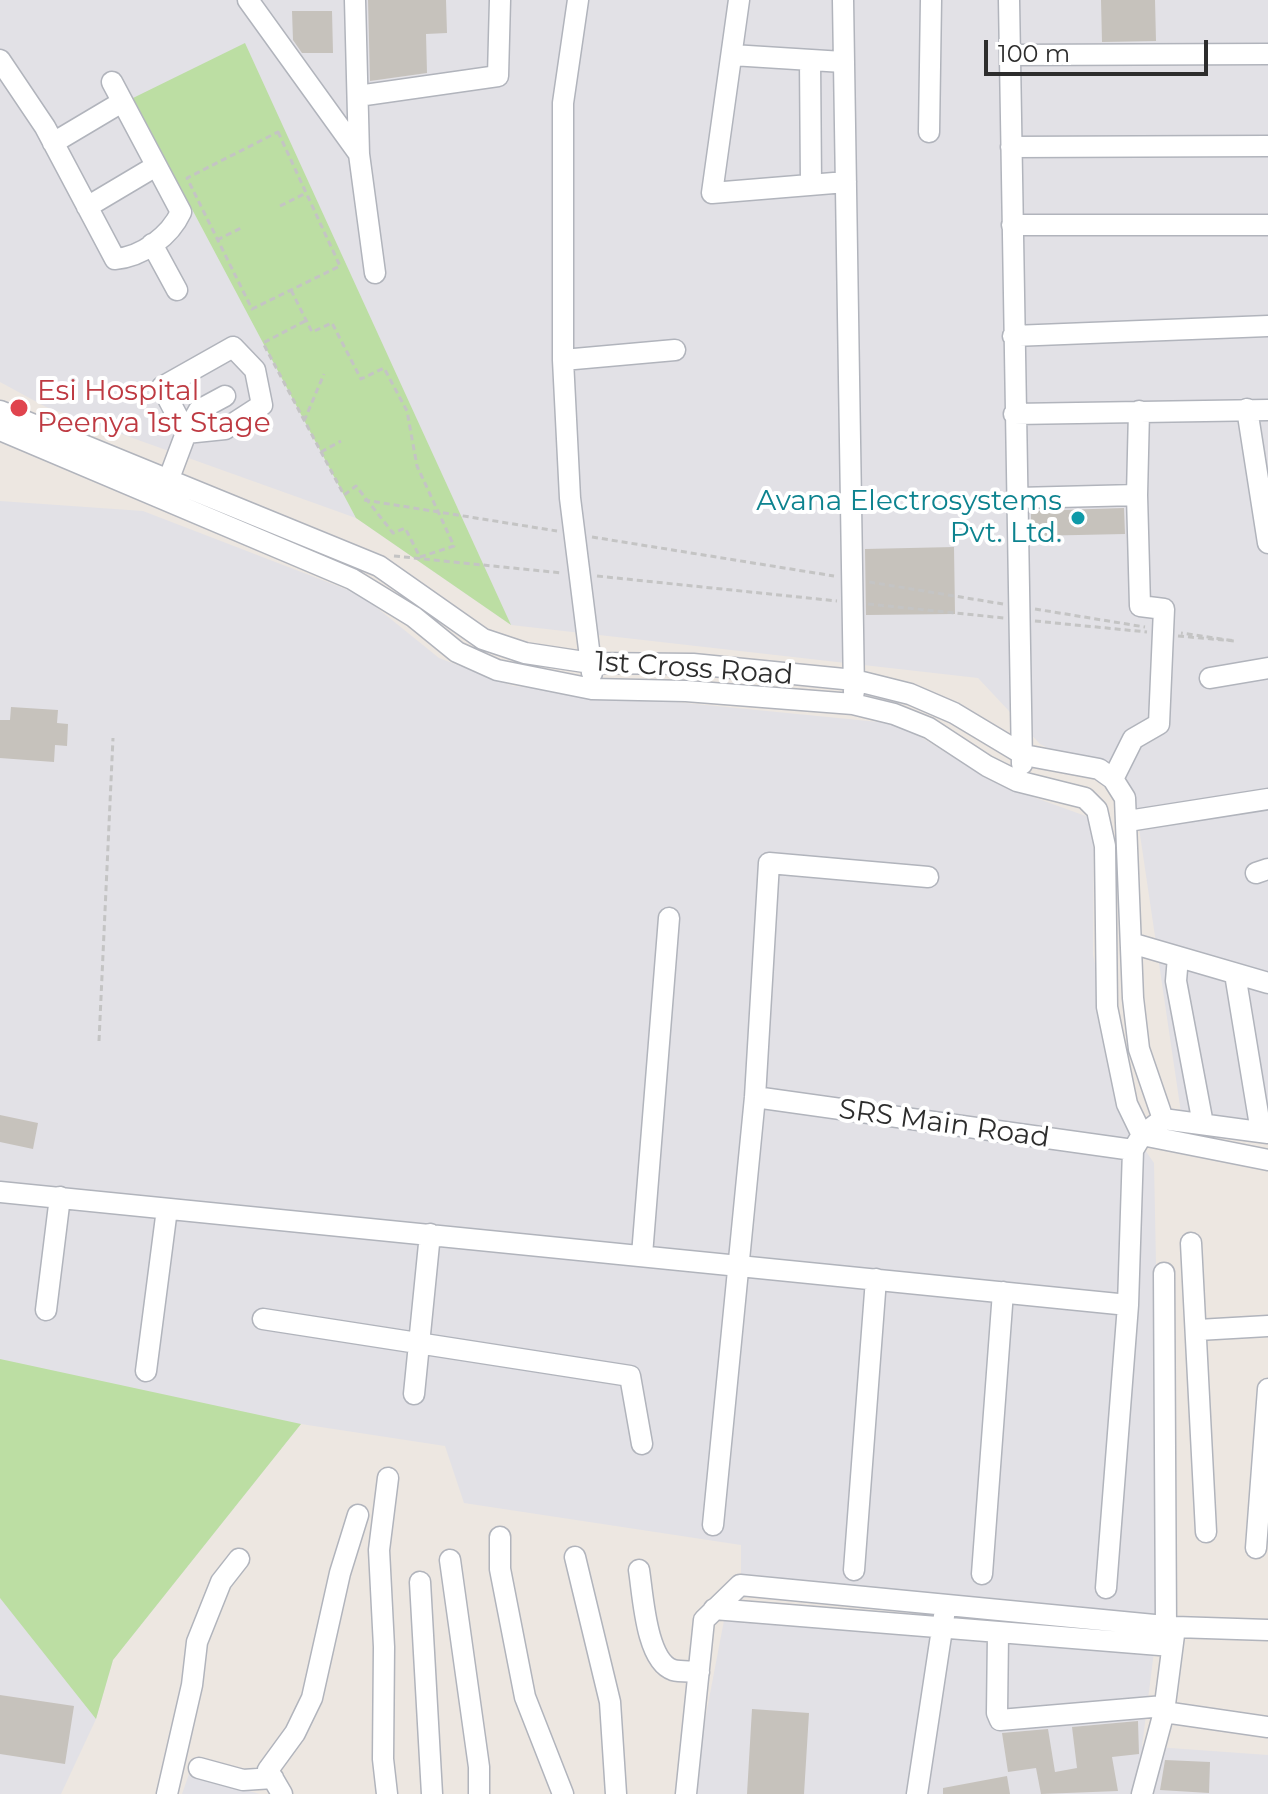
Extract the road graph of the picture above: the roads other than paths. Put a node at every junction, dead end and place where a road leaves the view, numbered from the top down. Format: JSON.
{"nodes":[{"id":1,"x":248,"y":0,"type":"edge"},
{"id":2,"x":355,"y":0,"type":"edge"},
{"id":3,"x":500,"y":0,"type":"edge"},
{"id":4,"x":578,"y":0,"type":"edge"},
{"id":5,"x":739,"y":0,"type":"edge"},
{"id":6,"x":843,"y":0,"type":"edge"},
{"id":7,"x":931,"y":0,"type":"edge"},
{"id":8,"x":1009,"y":0,"type":"edge"},
{"id":9,"x":1268,"y":54,"type":"edge"},
{"id":10,"x":732,"y":55,"type":"junction"},
{"id":11,"x":1010,"y":55,"type":"junction"},
{"id":12,"x":0,"y":60,"type":"edge"},
{"id":13,"x":810,"y":60,"type":"junction"},
{"id":14,"x":843,"y":62,"type":"junction"},
{"id":15,"x":112,"y":82,"type":"dead end"},
{"id":16,"x":358,"y":96,"type":"junction"},
{"id":17,"x":122,"y":102,"type":"junction"},
{"id":18,"x":929,"y":132,"type":"dead end"},
{"id":19,"x":53,"y":143,"type":"junction"},
{"id":20,"x":1268,"y":146,"type":"edge"},
{"id":21,"x":1011,"y":147,"type":"junction"},
{"id":22,"x":359,"y":154,"type":"junction"},
{"id":23,"x":156,"y":166,"type":"junction"},
{"id":24,"x":846,"y":182,"type":"junction"},
{"id":25,"x":811,"y":185,"type":"junction"},
{"id":26,"x":87,"y":207,"type":"junction"},
{"id":27,"x":1012,"y":225,"type":"junction"},
{"id":28,"x":1268,"y":225,"type":"edge"},
{"id":29,"x":152,"y":244,"type":"junction"},
{"id":30,"x":375,"y":273,"type":"dead end"},
{"id":31,"x":177,"y":290,"type":"dead end"},
{"id":32,"x":1268,"y":326,"type":"edge"},
{"id":33,"x":1013,"y":336,"type":"junction"},
{"id":34,"x":675,"y":350,"type":"dead end"},
{"id":35,"x":563,"y":360,"type":"junction"},
{"id":36,"x":225,"y":396,"type":"dead end"},
{"id":37,"x":1247,"y":409,"type":"junction"},
{"id":38,"x":1268,"y":410,"type":"edge"},
{"id":39,"x":0,"y":411,"type":"edge"},
{"id":40,"x":1139,"y":411,"type":"junction"},
{"id":41,"x":1014,"y":414,"type":"junction"},
{"id":42,"x":0,"y":430,"type":"edge"},
{"id":43,"x":186,"y":433,"type":"junction"},
{"id":44,"x":169,"y":479,"type":"junction"},
{"id":45,"x":1137,"y":495,"type":"junction"},
{"id":46,"x":161,"y":498,"type":"junction"},
{"id":47,"x":1018,"y":498,"type":"junction"},
{"id":48,"x":1268,"y":543,"type":"edge"},
{"id":49,"x":591,"y":663,"type":"junction"},
{"id":50,"x":1268,"y":668,"type":"edge"},
{"id":51,"x":1210,"y":678,"type":"dead end"},
{"id":52,"x":854,"y":680,"type":"junction"},
{"id":53,"x":592,"y":689,"type":"junction"},
{"id":54,"x":853,"y":704,"type":"junction"},
{"id":55,"x":1024,"y":755,"type":"junction"},
{"id":56,"x":1113,"y":779,"type":"junction"},
{"id":57,"x":1017,"y":781,"type":"junction"},
{"id":58,"x":1268,"y":799,"type":"edge"},
{"id":59,"x":1128,"y":821,"type":"junction"},
{"id":60,"x":928,"y":877,"type":"dead end"},
{"id":61,"x":669,"y":918,"type":"dead end"},
{"id":62,"x":1131,"y":943,"type":"junction"},
{"id":63,"x":1178,"y":957,"type":"junction"},
{"id":64,"x":1235,"y":974,"type":"junction"},
{"id":65,"x":1268,"y":983,"type":"edge"},
{"id":66,"x":755,"y":1097,"type":"junction"},
{"id":67,"x":1163,"y":1119,"type":"junction"},
{"id":68,"x":1264,"y":1123,"type":"edge"},
{"id":69,"x":1203,"y":1124,"type":"junction"},
{"id":70,"x":1137,"y":1142,"type":"junction"},
{"id":71,"x":1268,"y":1160,"type":"edge"},
{"id":72,"x":0,"y":1192,"type":"edge"},
{"id":73,"x":60,"y":1197,"type":"junction"},
{"id":74,"x":167,"y":1209,"type":"junction"},
{"id":75,"x":430,"y":1234,"type":"junction"},
{"id":76,"x":1191,"y":1243,"type":"dead end"},
{"id":77,"x":642,"y":1255,"type":"junction"},
{"id":78,"x":739,"y":1265,"type":"junction"},
{"id":79,"x":1164,"y":1273,"type":"dead end"},
{"id":80,"x":876,"y":1279,"type":"junction"},
{"id":81,"x":1003,"y":1292,"type":"junction"},
{"id":82,"x":1128,"y":1305,"type":"junction"},
{"id":83,"x":46,"y":1310,"type":"dead end"},
{"id":84,"x":263,"y":1319,"type":"dead end"},
{"id":85,"x":1268,"y":1326,"type":"edge"},
{"id":86,"x":1198,"y":1330,"type":"junction"},
{"id":87,"x":419,"y":1343,"type":"junction"},
{"id":88,"x":146,"y":1371,"type":"dead end"},
{"id":89,"x":1268,"y":1389,"type":"edge"},
{"id":90,"x":414,"y":1394,"type":"dead end"},
{"id":91,"x":1266,"y":1439,"type":"edge"},
{"id":92,"x":642,"y":1444,"type":"dead end"},
{"id":93,"x":388,"y":1478,"type":"dead end"},
{"id":94,"x":358,"y":1515,"type":"dead end"},
{"id":95,"x":713,"y":1525,"type":"dead end"},
{"id":96,"x":1206,"y":1532,"type":"dead end"},
{"id":97,"x":500,"y":1537,"type":"dead end"},
{"id":98,"x":1256,"y":1548,"type":"dead end"},
{"id":99,"x":575,"y":1557,"type":"dead end"},
{"id":100,"x":239,"y":1559,"type":"dead end"},
{"id":101,"x":450,"y":1560,"type":"dead end"},
{"id":102,"x":639,"y":1570,"type":"dead end"},
{"id":103,"x":854,"y":1570,"type":"dead end"},
{"id":104,"x":982,"y":1574,"type":"dead end"},
{"id":105,"x":420,"y":1582,"type":"dead end"},
{"id":106,"x":1106,"y":1588,"type":"dead end"},
{"id":107,"x":945,"y":1605,"type":"junction"},
{"id":108,"x":714,"y":1609,"type":"junction"},
{"id":109,"x":942,"y":1630,"type":"junction"},
{"id":110,"x":1268,"y":1630,"type":"edge"},
{"id":111,"x":1171,"y":1633,"type":"junction"},
{"id":112,"x":998,"y":1634,"type":"junction"},
{"id":113,"x":699,"y":1672,"type":"junction"},
{"id":114,"x":1164,"y":1709,"type":"junction"},
{"id":115,"x":1268,"y":1727,"type":"edge"},
{"id":116,"x":199,"y":1768,"type":"dead end"},
{"id":117,"x":277,"y":1786,"type":"edge"},
{"id":118,"x":167,"y":1794,"type":"edge"},
{"id":119,"x":387,"y":1794,"type":"edge"},
{"id":120,"x":432,"y":1794,"type":"edge"},
{"id":121,"x":479,"y":1794,"type":"edge"},
{"id":122,"x":563,"y":1794,"type":"edge"},
{"id":123,"x":616,"y":1794,"type":"edge"},
{"id":124,"x":686,"y":1794,"type":"edge"},
{"id":125,"x":917,"y":1794,"type":"edge"},
{"id":126,"x":1142,"y":1794,"type":"edge"}],
"edges":[{"from":1,"to":22,"type":"street"},
{"from":2,"to":16,"type":"street"},
{"from":3,"to":16,"type":"street"},
{"from":4,"to":35,"type":"street"},
{"from":5,"to":10,"type":"street"},
{"from":6,"to":14,"type":"street"},
{"from":7,"to":18,"type":"street"},
{"from":8,"to":11,"type":"street"},
{"from":9,"to":11,"type":"street"},
{"from":10,"to":13,"type":"street"},
{"from":10,"to":25,"type":"street"},
{"from":11,"to":21,"type":"street"},
{"from":12,"to":19,"type":"street"},
{"from":13,"to":14,"type":"street"},
{"from":13,"to":25,"type":"street"},
{"from":14,"to":24,"type":"street"},
{"from":15,"to":17,"type":"street"},
{"from":16,"to":22,"type":"street"},
{"from":17,"to":19,"type":"street"},
{"from":17,"to":23,"type":"street"},
{"from":19,"to":26,"type":"street"},
{"from":20,"to":21,"type":"street"},
{"from":21,"to":27,"type":"street"},
{"from":22,"to":30,"type":"street"},
{"from":23,"to":26,"type":"street"},
{"from":23,"to":29,"type":"street"},
{"from":24,"to":25,"type":"street"},
{"from":24,"to":52,"type":"street"},
{"from":26,"to":29,"type":"street"},
{"from":27,"to":28,"type":"street"},
{"from":27,"to":33,"type":"street"},
{"from":29,"to":31,"type":"street"},
{"from":32,"to":33,"type":"street"},
{"from":33,"to":41,"type":"street"},
{"from":34,"to":35,"type":"street"},
{"from":35,"to":49,"type":"street"},
{"from":36,"to":43,"type":"street"},
{"from":37,"to":38,"type":"street"},
{"from":37,"to":40,"type":"street"},
{"from":37,"to":48,"type":"street"},
{"from":39,"to":44,"type":"street","name":"1st Cross Road"},
{"from":40,"to":41,"type":"street"},
{"from":40,"to":45,"type":"street"},
{"from":41,"to":47,"type":"street"},
{"from":42,"to":46,"type":"street"},
{"from":43,"to":43,"type":"street"},
{"from":43,"to":44,"type":"street"},
{"from":44,"to":46,"type":"street"},
{"from":44,"to":49,"type":"street","name":"1st Cross Road"},
{"from":45,"to":47,"type":"street"},
{"from":45,"to":56,"type":"street"},
{"from":46,"to":53,"type":"street"},
{"from":47,"to":55,"type":"street"},
{"from":49,"to":52,"type":"street","name":"1st Cross Road"},
{"from":49,"to":53,"type":"street"},
{"from":50,"to":51,"type":"street"},
{"from":52,"to":54,"type":"street"},
{"from":52,"to":55,"type":"street","name":"1st Cross Road"},
{"from":53,"to":54,"type":"street"},
{"from":54,"to":57,"type":"street"},
{"from":55,"to":56,"type":"street","name":"1st Cross Road"},
{"from":55,"to":57,"type":"street"},
{"from":56,"to":59,"type":"street"},
{"from":57,"to":70,"type":"street"},
{"from":58,"to":59,"type":"street"},
{"from":59,"to":62,"type":"street"},
{"from":60,"to":66,"type":"street"},
{"from":61,"to":77,"type":"street"},
{"from":62,"to":63,"type":"street"},
{"from":62,"to":67,"type":"street"},
{"from":63,"to":64,"type":"street"},
{"from":63,"to":69,"type":"street"},
{"from":64,"to":65,"type":"street"},
{"from":64,"to":68,"type":"street"},
{"from":66,"to":70,"type":"street","name":"SRS Main Road"},
{"from":66,"to":78,"type":"street"},
{"from":67,"to":69,"type":"street"},
{"from":67,"to":70,"type":"street"},
{"from":68,"to":69,"type":"street"},
{"from":70,"to":71,"type":"street","name":"SRS Main Road"},
{"from":70,"to":82,"type":"street"},
{"from":72,"to":73,"type":"street"},
{"from":73,"to":74,"type":"street"},
{"from":73,"to":83,"type":"street"},
{"from":74,"to":75,"type":"street"},
{"from":74,"to":88,"type":"street"},
{"from":75,"to":77,"type":"street"},
{"from":75,"to":87,"type":"street"},
{"from":76,"to":86,"type":"street"},
{"from":77,"to":78,"type":"street"},
{"from":78,"to":80,"type":"street"},
{"from":78,"to":95,"type":"street"},
{"from":79,"to":111,"type":"street"},
{"from":80,"to":81,"type":"street"},
{"from":80,"to":103,"type":"street"},
{"from":81,"to":82,"type":"street"},
{"from":81,"to":104,"type":"street"},
{"from":82,"to":106,"type":"street"},
{"from":84,"to":87,"type":"street"},
{"from":85,"to":86,"type":"street"},
{"from":86,"to":96,"type":"street"},
{"from":87,"to":90,"type":"street"},
{"from":87,"to":92,"type":"street"},
{"from":89,"to":91,"type":"street"},
{"from":91,"to":98,"type":"street"},
{"from":93,"to":119,"type":"street"},
{"from":94,"to":117,"type":"street"},
{"from":97,"to":122,"type":"street"},
{"from":99,"to":123,"type":"street"},
{"from":100,"to":118,"type":"street"},
{"from":101,"to":121,"type":"street"},
{"from":102,"to":113,"type":"street"},
{"from":105,"to":120,"type":"street"},
{"from":107,"to":108,"type":"street"},
{"from":107,"to":109,"type":"street"},
{"from":107,"to":111,"type":"street"},
{"from":108,"to":109,"type":"street"},
{"from":108,"to":113,"type":"street"},
{"from":109,"to":112,"type":"street"},
{"from":109,"to":125,"type":"street"},
{"from":110,"to":111,"type":"street"},
{"from":111,"to":112,"type":"street"},
{"from":111,"to":114,"type":"street"},
{"from":112,"to":114,"type":"street"},
{"from":113,"to":124,"type":"street"},
{"from":114,"to":115,"type":"street"},
{"from":114,"to":126,"type":"street"},
{"from":116,"to":117,"type":"street"}]}
